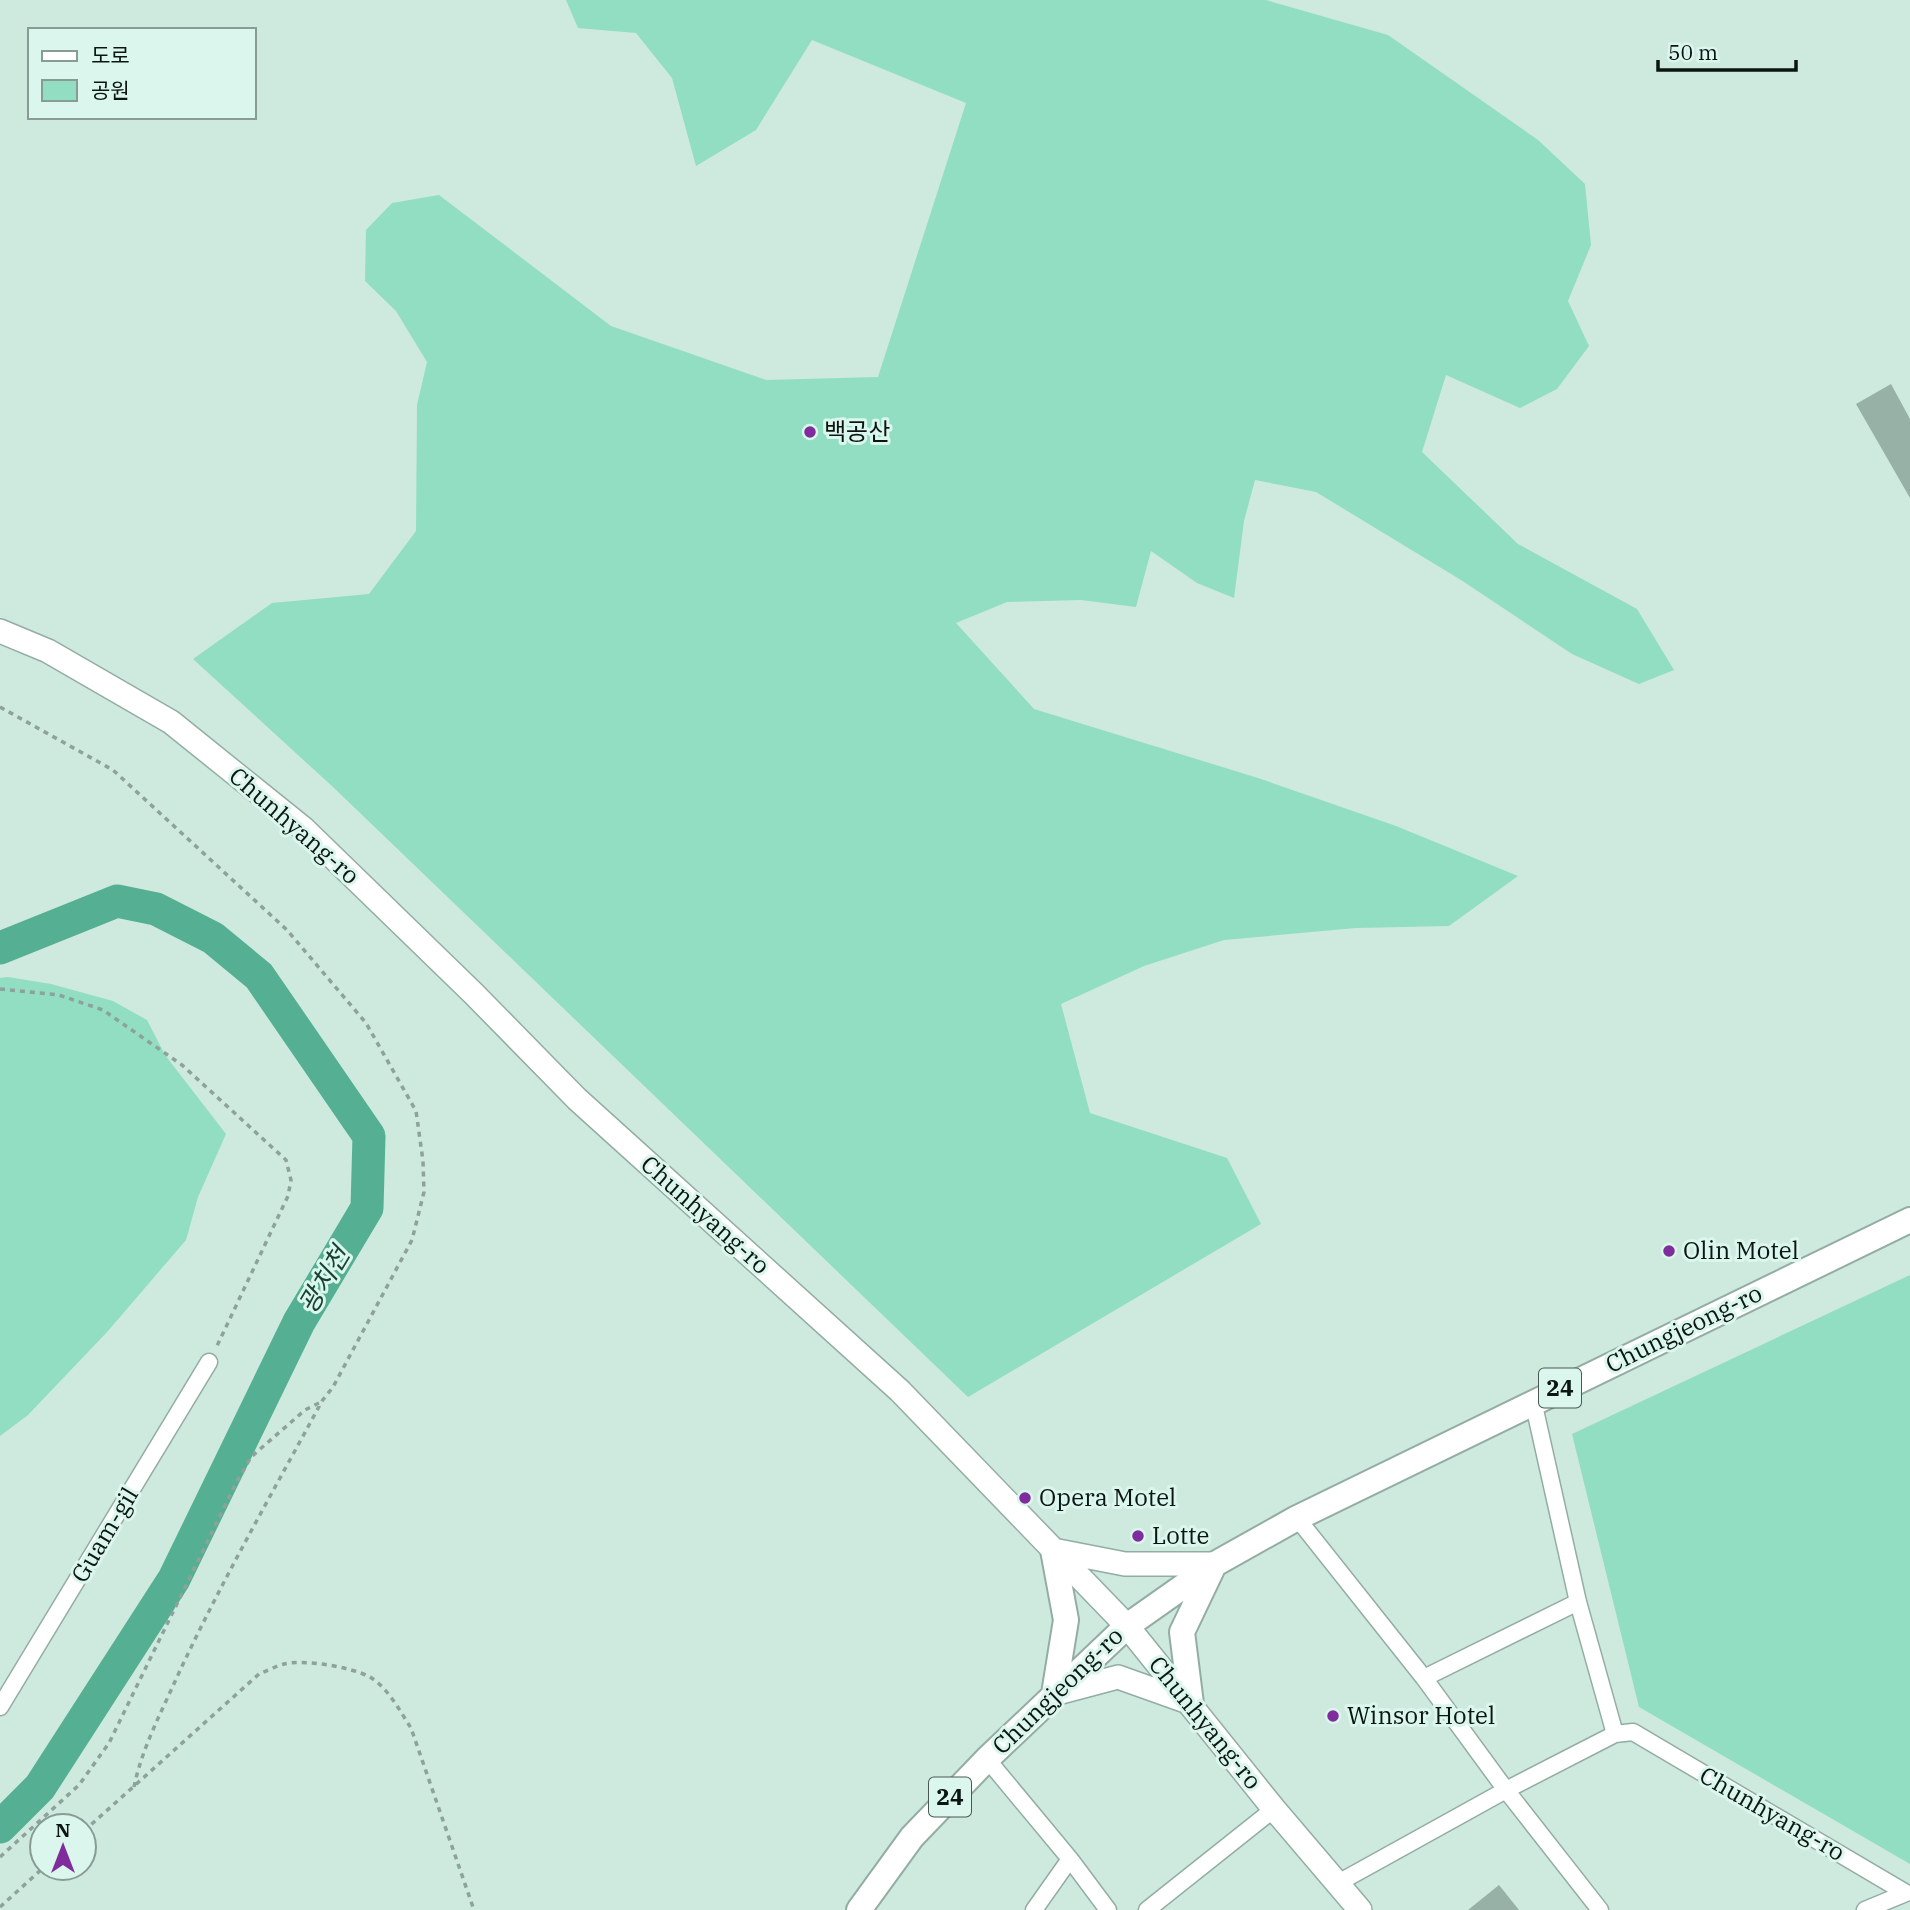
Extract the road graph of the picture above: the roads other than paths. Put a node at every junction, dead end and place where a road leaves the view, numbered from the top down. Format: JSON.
{"nodes":[{"id":1,"x":0,"y":631,"type":"edge"},
{"id":2,"x":1910,"y":1220,"type":"edge"},
{"id":3,"x":209,"y":1362,"type":"road end"},
{"id":4,"x":1533,"y":1401,"type":"junction"},
{"id":5,"x":1297,"y":1518,"type":"junction"},
{"id":6,"x":1053,"y":1550,"type":"junction"},
{"id":7,"x":1214,"y":1564,"type":"junction"},
{"id":8,"x":1578,"y":1602,"type":"junction"},
{"id":9,"x":1127,"y":1626,"type":"junction"},
{"id":10,"x":1423,"y":1678,"type":"junction"},
{"id":11,"x":1054,"y":1694,"type":"junction"},
{"id":12,"x":1191,"y":1704,"type":"junction"},
{"id":13,"x":0,"y":1707,"type":"edge"},
{"id":14,"x":1615,"y":1734,"type":"junction"},
{"id":15,"x":988,"y":1759,"type":"junction"},
{"id":16,"x":1506,"y":1790,"type":"junction"},
{"id":17,"x":1274,"y":1809,"type":"junction"},
{"id":18,"x":1070,"y":1859,"type":"junction"},
{"id":19,"x":1338,"y":1883,"type":"junction"},
{"id":20,"x":859,"y":1910,"type":"edge"},
{"id":21,"x":1034,"y":1910,"type":"edge"},
{"id":22,"x":1108,"y":1910,"type":"edge"},
{"id":23,"x":1147,"y":1910,"type":"edge"},
{"id":24,"x":1360,"y":1910,"type":"edge"},
{"id":25,"x":1600,"y":1910,"type":"edge"},
{"id":26,"x":1865,"y":1910,"type":"edge"}],
"edges":[{"from":1,"to":6,"type":"street","name":"Chunhyang-ro"},
{"from":2,"to":4,"type":"main road","name":"Chungjeong-ro","number":"24"},
{"from":3,"to":13,"type":"street","name":"Guam-gil"},
{"from":4,"to":5,"type":"main road","name":"Chungjeong-ro","number":"24"},
{"from":4,"to":8,"type":"street"},
{"from":5,"to":7,"type":"main road","name":"Chungjeong-ro","number":"24"},
{"from":5,"to":10,"type":"street"},
{"from":6,"to":7,"type":"street"},
{"from":6,"to":9,"type":"street","name":"Chunhyang-ro"},
{"from":6,"to":11,"type":"main road"},
{"from":7,"to":9,"type":"main road","name":"Chungjeong-ro","number":"24"},
{"from":7,"to":12,"type":"main road"},
{"from":8,"to":10,"type":"street"},
{"from":8,"to":14,"type":"street"},
{"from":9,"to":11,"type":"main road","name":"Chungjeong-ro","number":"24"},
{"from":9,"to":12,"type":"street","name":"Chunhyang-ro"},
{"from":10,"to":16,"type":"street"},
{"from":11,"to":12,"type":"street"},
{"from":11,"to":15,"type":"main road","name":"Chungjeong-ro","number":"24"},
{"from":12,"to":17,"type":"street","name":"Chunhyang-ro"},
{"from":14,"to":16,"type":"street"},
{"from":14,"to":26,"type":"street","name":"Chunhyang-ro"},
{"from":15,"to":18,"type":"street"},
{"from":15,"to":20,"type":"main road","name":"Chungjeong-ro","number":"24"},
{"from":16,"to":19,"type":"street"},
{"from":16,"to":25,"type":"street"},
{"from":17,"to":19,"type":"street","name":"Chunhyang-ro"},
{"from":17,"to":23,"type":"street"},
{"from":18,"to":21,"type":"street"},
{"from":18,"to":22,"type":"street"},
{"from":19,"to":24,"type":"street","name":"Chunhyang-ro"}]}
